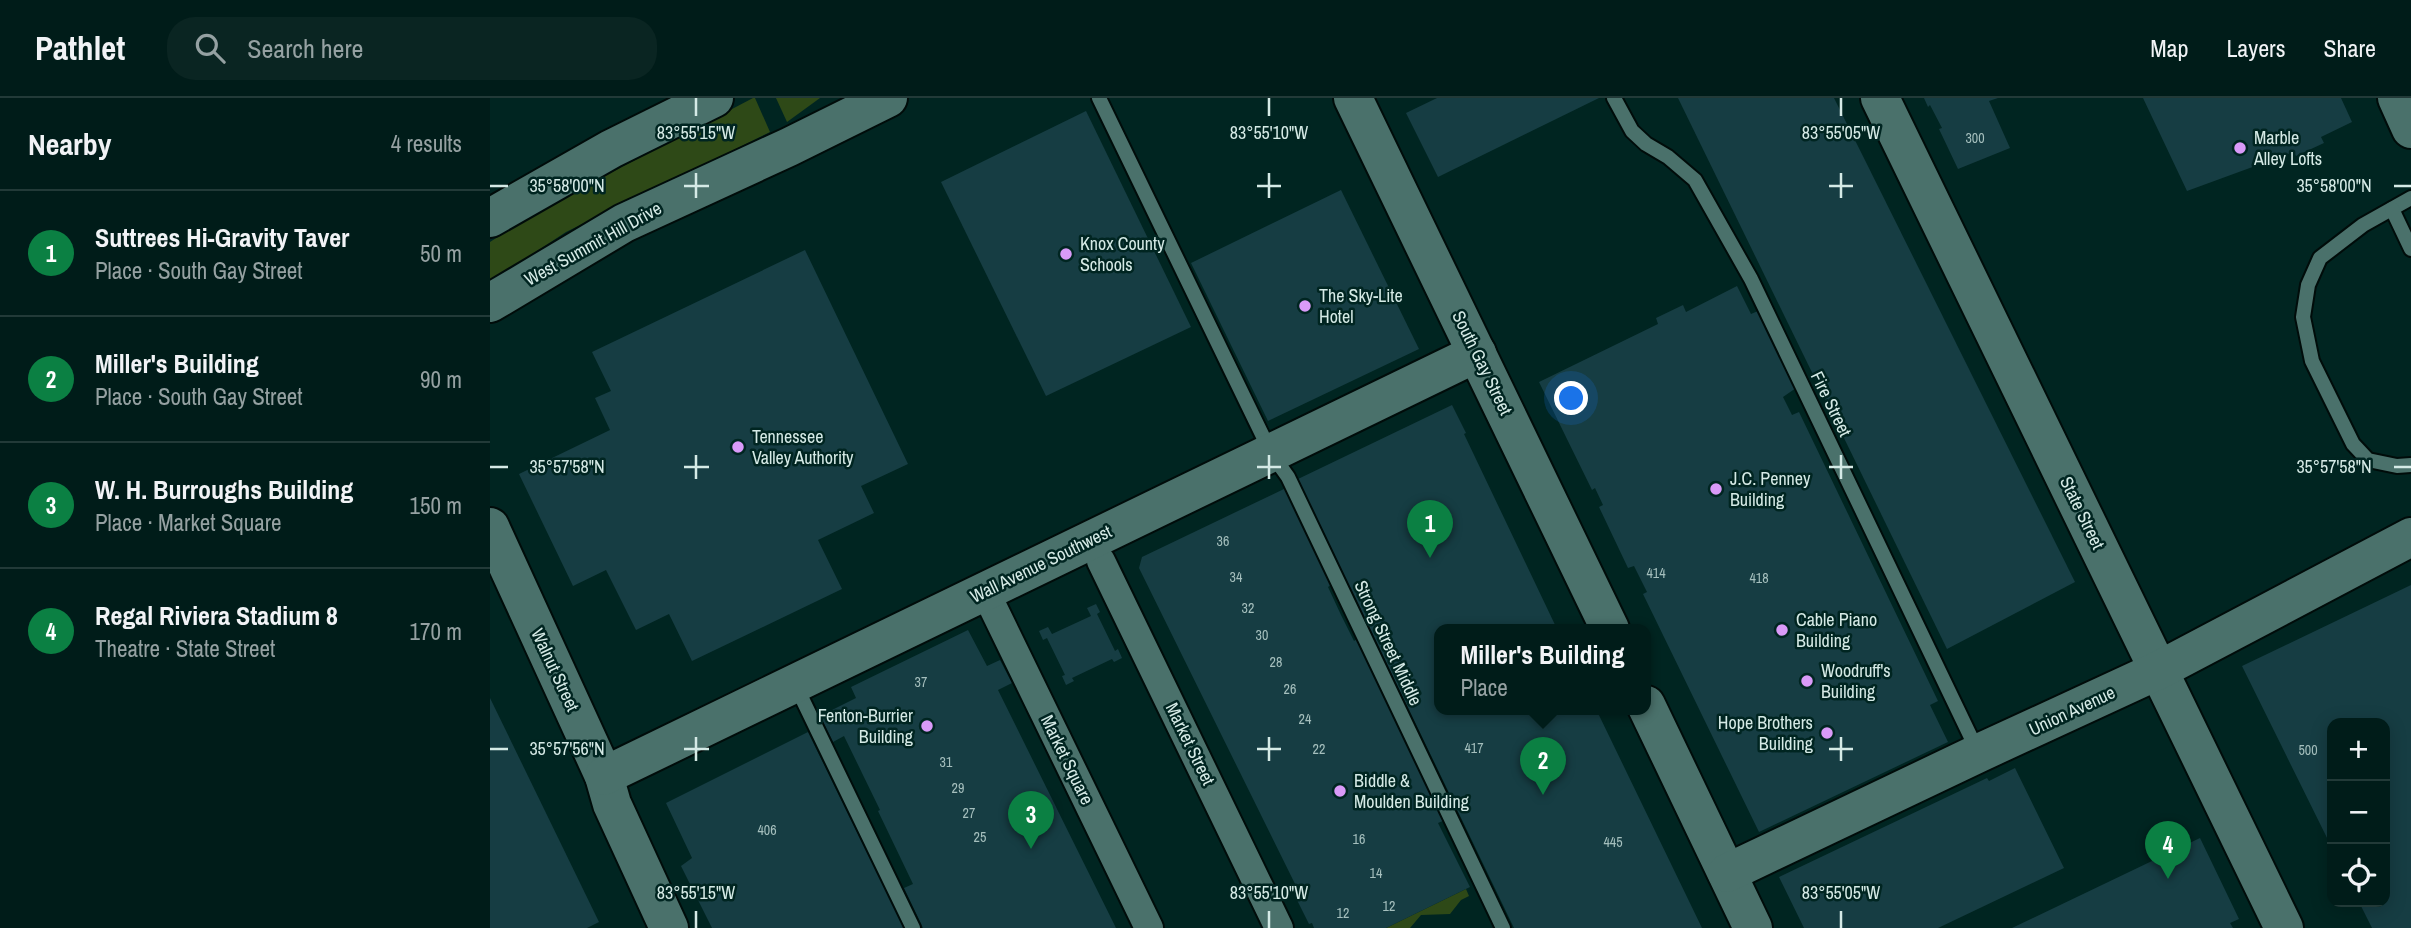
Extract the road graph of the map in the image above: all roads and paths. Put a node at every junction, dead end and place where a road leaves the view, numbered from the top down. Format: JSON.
{"nodes":[{"id":1,"x":714,"y":98,"type":"edge"},
{"id":2,"x":888,"y":98,"type":"edge"},
{"id":3,"x":1099,"y":98,"type":"edge"},
{"id":4,"x":1353,"y":98,"type":"edge"},
{"id":5,"x":1614,"y":98,"type":"edge"},
{"id":6,"x":1880,"y":98,"type":"edge"},
{"id":7,"x":2397,"y":98,"type":"edge"},
{"id":8,"x":2411,"y":129,"type":"edge"},
{"id":9,"x":2411,"y":198,"type":"edge"},
{"id":10,"x":2392,"y":209,"type":"junction"},
{"id":11,"x":490,"y":218,"type":"edge"},
{"id":12,"x":2411,"y":248,"type":"edge"},
{"id":13,"x":490,"y":303,"type":"edge"},
{"id":14,"x":1477,"y":353,"type":"junction"},
{"id":15,"x":1271,"y":453,"type":"junction"},
{"id":16,"x":2411,"y":465,"type":"edge"},
{"id":17,"x":490,"y":527,"type":"edge"},
{"id":18,"x":2411,"y":537,"type":"edge"},
{"id":19,"x":1101,"y":561,"type":"dead end"},
{"id":20,"x":985,"y":591,"type":"junction"},
{"id":21,"x":1608,"y":624,"type":"edge"},
{"id":22,"x":2159,"y":670,"type":"junction"},
{"id":23,"x":795,"y":684,"type":"junction"},
{"id":24,"x":1651,"y":715,"type":"edge"},
{"id":25,"x":1979,"y":753,"type":"junction"},
{"id":26,"x":604,"y":776,"type":"junction"},
{"id":27,"x":1727,"y":873,"type":"junction"},
{"id":28,"x":669,"y":928,"type":"edge"},
{"id":29,"x":913,"y":928,"type":"edge"},
{"id":30,"x":1149,"y":928,"type":"edge"},
{"id":31,"x":1279,"y":928,"type":"edge"},
{"id":32,"x":1503,"y":928,"type":"edge"},
{"id":33,"x":1753,"y":928,"type":"edge"},
{"id":34,"x":2284,"y":928,"type":"edge"}],
"edges":[{"from":1,"to":11,"type":"street"},
{"from":2,"to":13,"type":"street","name":"West Summit Hill Drive"},
{"from":3,"to":15,"type":"lane","name":"Strong Street Middle"},
{"from":4,"to":14,"type":"street","name":"South Gay Street"},
{"from":5,"to":25,"type":"lane","name":"Fire Street"},
{"from":6,"to":22,"type":"street","name":"State Street"},
{"from":7,"to":8,"type":"street"},
{"from":9,"to":10,"type":"lane"},
{"from":10,"to":12,"type":"lane"},
{"from":10,"to":16,"type":"lane"},
{"from":14,"to":15,"type":"street","name":"Wall Avenue Southwest"},
{"from":14,"to":21,"type":"street","name":"South Gay Street"},
{"from":15,"to":20,"type":"street","name":"Wall Avenue Southwest"},
{"from":15,"to":32,"type":"lane","name":"Strong Street Middle"},
{"from":17,"to":26,"type":"street","name":"Walnut Street"},
{"from":18,"to":22,"type":"street","name":"Union Avenue"},
{"from":19,"to":31,"type":"street","name":"Market Street"},
{"from":20,"to":23,"type":"street","name":"Wall Avenue Southwest"},
{"from":20,"to":30,"type":"street","name":"Market Square"},
{"from":22,"to":25,"type":"street","name":"Union Avenue"},
{"from":22,"to":34,"type":"street","name":"State Street"},
{"from":23,"to":26,"type":"street","name":"Wall Avenue Southwest"},
{"from":23,"to":29,"type":"lane"},
{"from":24,"to":27,"type":"street"},
{"from":25,"to":27,"type":"street","name":"Union Avenue"},
{"from":26,"to":28,"type":"street","name":"Walnut Street"},
{"from":27,"to":33,"type":"street"}]}
